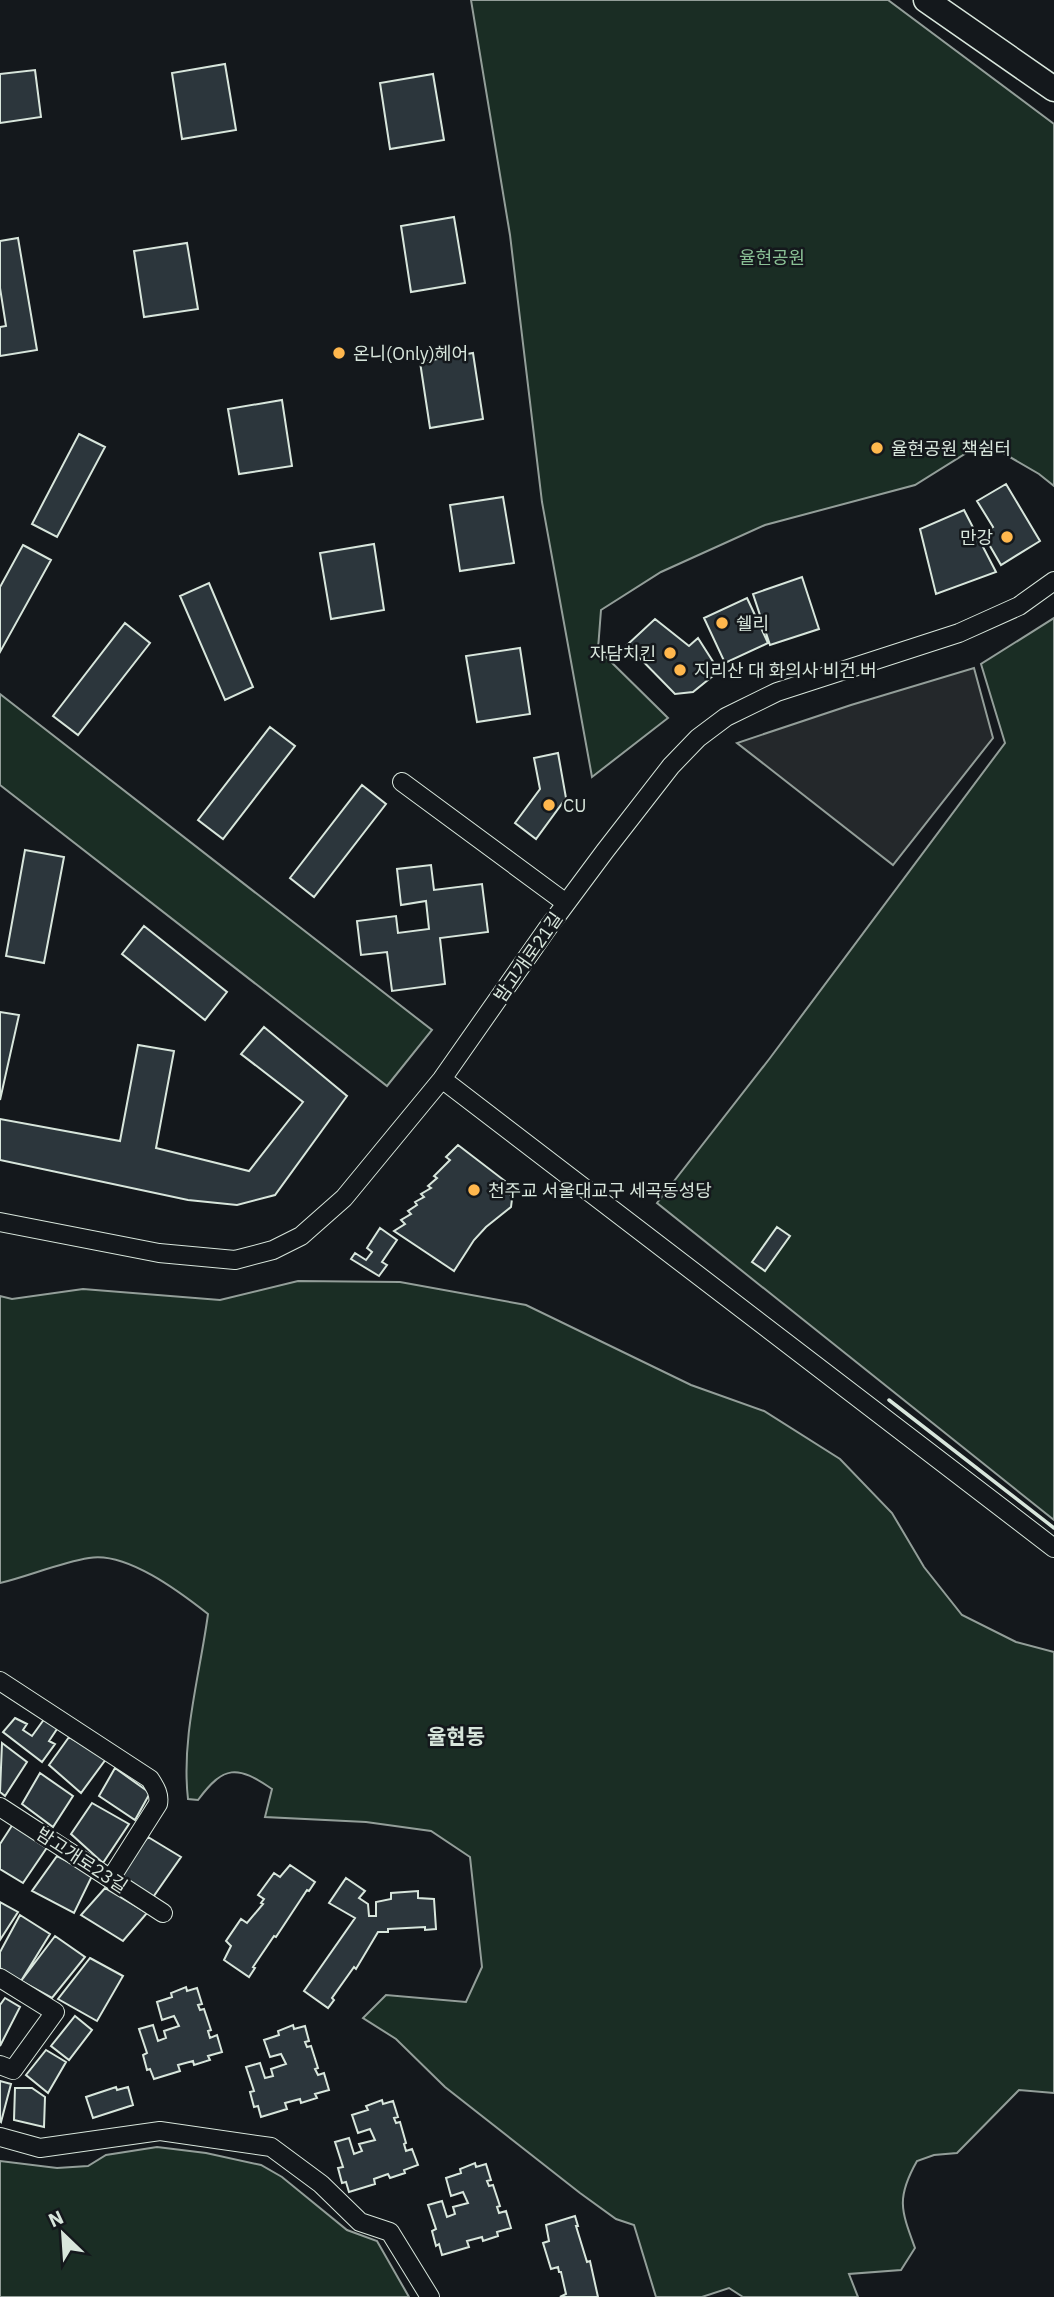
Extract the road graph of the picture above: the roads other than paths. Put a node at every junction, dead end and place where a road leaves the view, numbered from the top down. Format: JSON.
{"nodes":[{"id":1,"x":926,"y":0,"type":"edge"},
{"id":2,"x":1054,"y":89,"type":"edge"},
{"id":3,"x":1054,"y":581,"type":"edge"},
{"id":4,"x":402,"y":782,"type":"dead end"},
{"id":5,"x":566,"y":903,"type":"junction"},
{"id":6,"x":442,"y":1079,"type":"junction"},
{"id":7,"x":0,"y":1222,"type":"edge"},
{"id":8,"x":1054,"y":1548,"type":"edge"},
{"id":9,"x":0,"y":1681,"type":"edge"},
{"id":10,"x":0,"y":1807,"type":"edge"},
{"id":11,"x":111,"y":1878,"type":"junction"},
{"id":12,"x":163,"y":1913,"type":"dead end"},
{"id":13,"x":0,"y":1978,"type":"edge"},
{"id":14,"x":0,"y":2065,"type":"edge"},
{"id":15,"x":0,"y":2137,"type":"edge"},
{"id":16,"x":430,"y":2297,"type":"edge"}],
"edges":[{"from":1,"to":2,"type":"main road"},
{"from":3,"to":5,"type":"street","name":"밤고개로21길"},
{"from":4,"to":5,"type":"street"},
{"from":5,"to":6,"type":"street","name":"밤고개로21길"},
{"from":6,"to":7,"type":"street","name":"밤고개로21길"},
{"from":6,"to":8,"type":"street"},
{"from":9,"to":11,"type":"street"},
{"from":10,"to":11,"type":"street","name":"밤고개로23길"},
{"from":11,"to":12,"type":"street","name":"밤고개로23길"},
{"from":13,"to":14,"type":"street"},
{"from":15,"to":16,"type":"street"}]}
